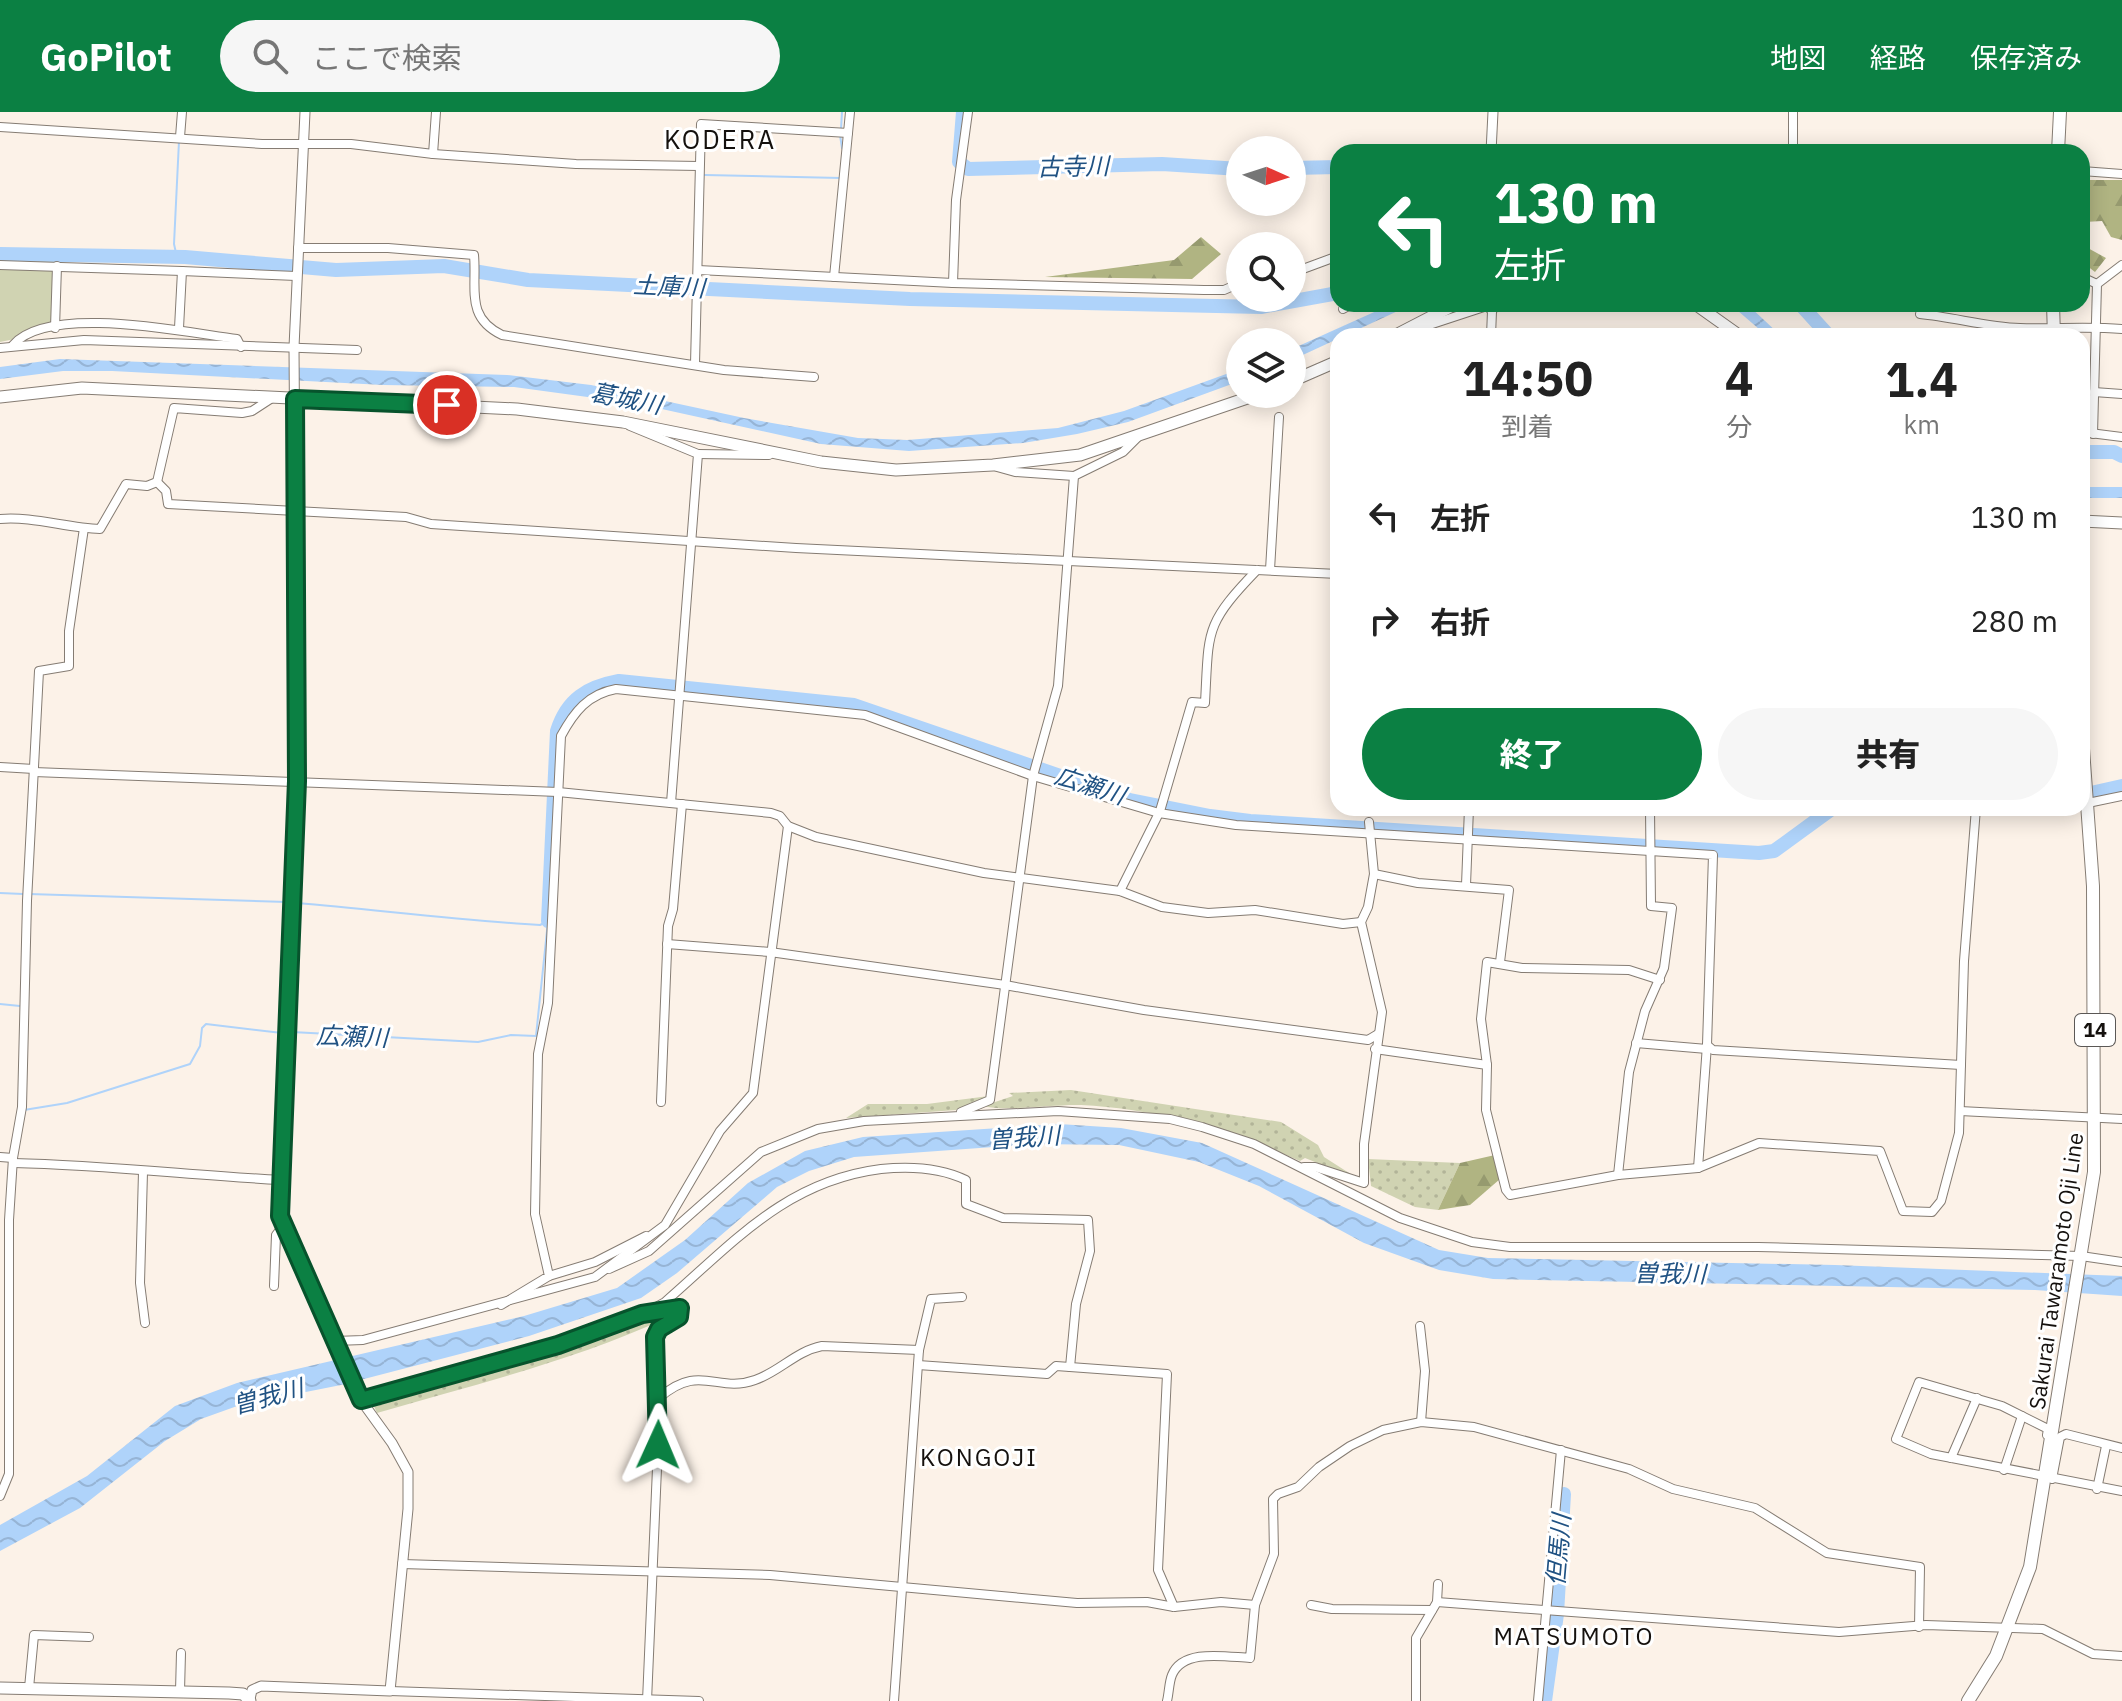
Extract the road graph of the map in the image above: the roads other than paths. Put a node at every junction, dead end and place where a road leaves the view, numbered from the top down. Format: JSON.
{"nodes":[{"id":1,"x":182,"y":112,"type":"edge"},
{"id":2,"x":305,"y":112,"type":"edge"},
{"id":3,"x":436,"y":112,"type":"edge"},
{"id":4,"x":850,"y":112,"type":"edge"},
{"id":5,"x":968,"y":112,"type":"edge"},
{"id":6,"x":1493,"y":112,"type":"edge"},
{"id":7,"x":1793,"y":112,"type":"edge"},
{"id":8,"x":2060,"y":112,"type":"edge"},
{"id":9,"x":0,"y":127,"type":"edge"},
{"id":10,"x":848,"y":133,"type":"junction"},
{"id":11,"x":177,"y":136,"type":"junction"},
{"id":12,"x":304,"y":142,"type":"junction"},
{"id":13,"x":1491,"y":144,"type":"edge"},
{"id":14,"x":1793,"y":144,"type":"edge"},
{"id":15,"x":2058,"y":144,"type":"edge"},
{"id":16,"x":433,"y":154,"type":"junction"},
{"id":17,"x":699,"y":166,"type":"junction"},
{"id":18,"x":2090,"y":172,"type":"edge"},
{"id":19,"x":2122,"y":174,"type":"edge"},
{"id":20,"x":298,"y":248,"type":"junction"},
{"id":21,"x":1330,"y":259,"type":"edge"},
{"id":22,"x":0,"y":265,"type":"edge"},
{"id":23,"x":2122,"y":265,"type":"edge"},
{"id":24,"x":57,"y":266,"type":"junction"},
{"id":25,"x":1306,"y":268,"type":"edge"},
{"id":26,"x":182,"y":271,"type":"junction"},
{"id":27,"x":698,"y":274,"type":"junction"},
{"id":28,"x":296,"y":276,"type":"junction"},
{"id":29,"x":834,"y":277,"type":"junction"},
{"id":30,"x":2090,"y":281,"type":"edge"},
{"id":31,"x":953,"y":283,"type":"junction"},
{"id":32,"x":2097,"y":284,"type":"junction"},
{"id":33,"x":1226,"y":289,"type":"edge"},
{"id":34,"x":1440,"y":312,"type":"edge"},
{"id":35,"x":1468,"y":312,"type":"edge"},
{"id":36,"x":1706,"y":312,"type":"edge"},
{"id":37,"x":1920,"y":314,"type":"dead end"},
{"id":38,"x":2094,"y":327,"type":"junction"},
{"id":39,"x":55,"y":328,"type":"junction"},
{"id":40,"x":179,"y":328,"type":"junction"},
{"id":41,"x":1410,"y":328,"type":"edge"},
{"id":42,"x":1419,"y":328,"type":"edge"},
{"id":43,"x":1729,"y":328,"type":"edge"},
{"id":44,"x":2017,"y":328,"type":"edge"},
{"id":45,"x":2084,"y":328,"type":"edge"},
{"id":46,"x":2122,"y":329,"type":"edge"},
{"id":47,"x":13,"y":346,"type":"junction"},
{"id":48,"x":241,"y":347,"type":"junction"},
{"id":49,"x":294,"y":347,"type":"junction"},
{"id":50,"x":0,"y":348,"type":"edge"},
{"id":51,"x":357,"y":350,"type":"dead end"},
{"id":52,"x":695,"y":364,"type":"junction"},
{"id":53,"x":1330,"y":364,"type":"edge"},
{"id":54,"x":1306,"y":375,"type":"edge"},
{"id":55,"x":814,"y":377,"type":"dead end"},
{"id":56,"x":2094,"y":392,"type":"junction"},
{"id":57,"x":2122,"y":394,"type":"edge"},
{"id":58,"x":0,"y":397,"type":"edge"},
{"id":59,"x":273,"y":398,"type":"junction"},
{"id":60,"x":295,"y":399,"type":"junction"},
{"id":61,"x":1226,"y":406,"type":"edge"},
{"id":62,"x":1279,"y":417,"type":"dead end"},
{"id":63,"x":623,"y":422,"type":"junction"},
{"id":64,"x":2090,"y":433,"type":"edge"},
{"id":65,"x":2093,"y":434,"type":"junction"},
{"id":66,"x":1138,"y":437,"type":"junction"},
{"id":67,"x":2122,"y":437,"type":"edge"},
{"id":68,"x":698,"y":454,"type":"junction"},
{"id":69,"x":781,"y":455,"type":"junction"},
{"id":70,"x":993,"y":465,"type":"junction"},
{"id":71,"x":1074,"y":476,"type":"junction"},
{"id":72,"x":157,"y":482,"type":"junction"},
{"id":73,"x":298,"y":509,"type":"junction"},
{"id":74,"x":0,"y":519,"type":"edge"},
{"id":75,"x":2090,"y":521,"type":"edge"},
{"id":76,"x":2122,"y":523,"type":"edge"},
{"id":77,"x":84,"y":528,"type":"junction"},
{"id":78,"x":691,"y":541,"type":"junction"},
{"id":79,"x":1068,"y":561,"type":"junction"},
{"id":80,"x":1257,"y":570,"type":"junction"},
{"id":81,"x":1270,"y":570,"type":"junction"},
{"id":82,"x":1330,"y":574,"type":"edge"},
{"id":83,"x":679,"y":695,"type":"junction"},
{"id":84,"x":0,"y":767,"type":"edge"},
{"id":85,"x":34,"y":770,"type":"junction"},
{"id":86,"x":1033,"y":774,"type":"junction"},
{"id":87,"x":297,"y":781,"type":"junction"},
{"id":88,"x":554,"y":793,"type":"junction"},
{"id":89,"x":2122,"y":796,"type":"edge"},
{"id":90,"x":2090,"y":801,"type":"edge"},
{"id":91,"x":671,"y":803,"type":"junction"},
{"id":92,"x":682,"y":804,"type":"junction"},
{"id":93,"x":1161,"y":809,"type":"junction"},
{"id":94,"x":1469,"y":816,"type":"edge"},
{"id":95,"x":1649,"y":816,"type":"edge"},
{"id":96,"x":1975,"y":816,"type":"edge"},
{"id":97,"x":2086,"y":816,"type":"edge"},
{"id":98,"x":788,"y":826,"type":"junction"},
{"id":99,"x":1369,"y":830,"type":"junction"},
{"id":100,"x":1468,"y":836,"type":"junction"},
{"id":101,"x":1649,"y":851,"type":"junction"},
{"id":102,"x":1374,"y":874,"type":"junction"},
{"id":103,"x":1021,"y":878,"type":"junction"},
{"id":104,"x":1466,"y":885,"type":"junction"},
{"id":105,"x":1120,"y":891,"type":"junction"},
{"id":106,"x":1361,"y":922,"type":"junction"},
{"id":107,"x":667,"y":944,"type":"junction"},
{"id":108,"x":770,"y":952,"type":"junction"},
{"id":109,"x":1500,"y":962,"type":"junction"},
{"id":110,"x":1660,"y":980,"type":"junction"},
{"id":111,"x":1005,"y":985,"type":"junction"},
{"id":112,"x":1378,"y":1034,"type":"junction"},
{"id":113,"x":1636,"y":1043,"type":"junction"},
{"id":114,"x":1707,"y":1047,"type":"junction"},
{"id":115,"x":1375,"y":1049,"type":"junction"},
{"id":116,"x":1487,"y":1065,"type":"junction"},
{"id":117,"x":1961,"y":1065,"type":"junction"},
{"id":118,"x":661,"y":1102,"type":"dead end"},
{"id":119,"x":1960,"y":1111,"type":"junction"},
{"id":120,"x":957,"y":1114,"type":"junction"},
{"id":121,"x":2096,"y":1119,"type":"junction"},
{"id":122,"x":2122,"y":1119,"type":"edge"},
{"id":123,"x":0,"y":1157,"type":"edge"},
{"id":124,"x":14,"y":1160,"type":"junction"},
{"id":125,"x":1303,"y":1167,"type":"junction"},
{"id":126,"x":1698,"y":1168,"type":"junction"},
{"id":127,"x":143,"y":1172,"type":"junction"},
{"id":128,"x":1618,"y":1175,"type":"junction"},
{"id":129,"x":280,"y":1180,"type":"junction"},
{"id":130,"x":693,"y":1211,"type":"junction"},
{"id":131,"x":665,"y":1225,"type":"junction"},
{"id":132,"x":283,"y":1226,"type":"junction"},
{"id":133,"x":2081,"y":1258,"type":"junction"},
{"id":134,"x":2122,"y":1262,"type":"edge"},
{"id":135,"x":609,"y":1269,"type":"junction"},
{"id":136,"x":549,"y":1276,"type":"junction"},
{"id":137,"x":274,"y":1286,"type":"dead end"},
{"id":138,"x":962,"y":1297,"type":"dead end"},
{"id":139,"x":501,"y":1305,"type":"junction"},
{"id":140,"x":642,"y":1314,"type":"junction"},
{"id":141,"x":145,"y":1323,"type":"dead end"},
{"id":142,"x":1420,"y":1326,"type":"dead end"},
{"id":143,"x":336,"y":1344,"type":"junction"},
{"id":144,"x":919,"y":1350,"type":"junction"},
{"id":145,"x":918,"y":1365,"type":"junction"},
{"id":146,"x":1070,"y":1367,"type":"junction"},
{"id":147,"x":359,"y":1398,"type":"junction"},
{"id":148,"x":659,"y":1398,"type":"junction"},
{"id":149,"x":1977,"y":1398,"type":"junction"},
{"id":150,"x":2022,"y":1416,"type":"junction"},
{"id":151,"x":1421,"y":1422,"type":"junction"},
{"id":152,"x":2106,"y":1446,"type":"junction"},
{"id":153,"x":2122,"y":1448,"type":"edge"},
{"id":154,"x":1561,"y":1450,"type":"junction"},
{"id":155,"x":1951,"y":1458,"type":"junction"},
{"id":156,"x":2004,"y":1470,"type":"junction"},
{"id":157,"x":2049,"y":1479,"type":"junction"},
{"id":158,"x":2097,"y":1489,"type":"junction"},
{"id":159,"x":2122,"y":1491,"type":"edge"},
{"id":160,"x":0,"y":1496,"type":"edge"},
{"id":161,"x":402,"y":1564,"type":"junction"},
{"id":162,"x":652,"y":1572,"type":"junction"},
{"id":163,"x":1438,"y":1584,"type":"dead end"},
{"id":164,"x":904,"y":1585,"type":"junction"},
{"id":165,"x":1255,"y":1605,"type":"junction"},
{"id":166,"x":1311,"y":1605,"type":"dead end"},
{"id":167,"x":1435,"y":1606,"type":"junction"},
{"id":168,"x":1174,"y":1607,"type":"junction"},
{"id":169,"x":1545,"y":1609,"type":"junction"},
{"id":170,"x":1919,"y":1627,"type":"junction"},
{"id":171,"x":2009,"y":1627,"type":"junction"},
{"id":172,"x":89,"y":1637,"type":"dead end"},
{"id":173,"x":181,"y":1653,"type":"dead end"},
{"id":174,"x":2122,"y":1656,"type":"edge"},
{"id":175,"x":0,"y":1688,"type":"edge"},
{"id":176,"x":29,"y":1688,"type":"junction"},
{"id":177,"x":180,"y":1691,"type":"junction"},
{"id":178,"x":390,"y":1691,"type":"junction"},
{"id":179,"x":250,"y":1700,"type":"edge"},
{"id":180,"x":647,"y":1700,"type":"edge"},
{"id":181,"x":699,"y":1701,"type":"edge"},
{"id":182,"x":894,"y":1701,"type":"edge"},
{"id":183,"x":1167,"y":1701,"type":"edge"},
{"id":184,"x":1416,"y":1701,"type":"edge"},
{"id":185,"x":1538,"y":1701,"type":"edge"},
{"id":186,"x":1968,"y":1701,"type":"edge"}],
"edges":[{"from":1,"to":11,"type":"street"},
{"from":2,"to":12,"type":"street"},
{"from":3,"to":16,"type":"street"},
{"from":4,"to":10,"type":"street"},
{"from":5,"to":31,"type":"street"},
{"from":6,"to":13,"type":"street"},
{"from":7,"to":14,"type":"street"},
{"from":8,"to":15,"type":"main road"},
{"from":9,"to":11,"type":"street"},
{"from":10,"to":17,"type":"street"},
{"from":10,"to":29,"type":"street"},
{"from":11,"to":12,"type":"street"},
{"from":12,"to":16,"type":"street"},
{"from":12,"to":20,"type":"street"},
{"from":16,"to":17,"type":"street"},
{"from":17,"to":27,"type":"street"},
{"from":18,"to":19,"type":"street"},
{"from":20,"to":28,"type":"street"},
{"from":20,"to":52,"type":"street"},
{"from":21,"to":25,"type":"street"},
{"from":22,"to":24,"type":"street"},
{"from":23,"to":32,"type":"street"},
{"from":24,"to":26,"type":"street"},
{"from":24,"to":39,"type":"street"},
{"from":26,"to":28,"type":"street"},
{"from":26,"to":40,"type":"street"},
{"from":27,"to":29,"type":"street"},
{"from":27,"to":52,"type":"street"},
{"from":28,"to":49,"type":"street"},
{"from":29,"to":31,"type":"street"},
{"from":30,"to":32,"type":"street"},
{"from":31,"to":33,"type":"street"},
{"from":32,"to":38,"type":"street"},
{"from":34,"to":41,"type":"main road"},
{"from":35,"to":42,"type":"street"},
{"from":36,"to":43,"type":"main road"},
{"from":37,"to":44,"type":"street"},
{"from":38,"to":45,"type":"street"},
{"from":38,"to":46,"type":"street"},
{"from":38,"to":56,"type":"street"},
{"from":39,"to":40,"type":"street"},
{"from":39,"to":47,"type":"street"},
{"from":40,"to":48,"type":"street"},
{"from":47,"to":48,"type":"street"},
{"from":47,"to":50,"type":"street"},
{"from":48,"to":49,"type":"street"},
{"from":49,"to":51,"type":"street"},
{"from":49,"to":60,"type":"street"},
{"from":52,"to":55,"type":"street"},
{"from":53,"to":54,"type":"main road"},
{"from":56,"to":57,"type":"street"},
{"from":56,"to":65,"type":"street"},
{"from":58,"to":59,"type":"main road"},
{"from":59,"to":60,"type":"main road"},
{"from":59,"to":72,"type":"street"},
{"from":60,"to":63,"type":"main road"},
{"from":60,"to":73,"type":"street"},
{"from":61,"to":66,"type":"main road"},
{"from":62,"to":81,"type":"street"},
{"from":63,"to":68,"type":"street"},
{"from":63,"to":69,"type":"main road"},
{"from":64,"to":65,"type":"street"},
{"from":65,"to":67,"type":"street"},
{"from":66,"to":70,"type":"main road"},
{"from":66,"to":71,"type":"street"},
{"from":68,"to":69,"type":"street"},
{"from":68,"to":78,"type":"street"},
{"from":69,"to":70,"type":"main road"},
{"from":70,"to":71,"type":"street"},
{"from":71,"to":79,"type":"street"},
{"from":72,"to":73,"type":"street"},
{"from":72,"to":77,"type":"street"},
{"from":73,"to":78,"type":"street"},
{"from":73,"to":87,"type":"street"},
{"from":74,"to":77,"type":"street"},
{"from":75,"to":76,"type":"main road"},
{"from":77,"to":85,"type":"street"},
{"from":78,"to":79,"type":"street"},
{"from":78,"to":83,"type":"street"},
{"from":79,"to":80,"type":"street"},
{"from":79,"to":86,"type":"street"},
{"from":80,"to":81,"type":"street"},
{"from":80,"to":93,"type":"street"},
{"from":81,"to":82,"type":"street"},
{"from":83,"to":86,"type":"street"},
{"from":83,"to":88,"type":"street"},
{"from":83,"to":91,"type":"street"},
{"from":84,"to":85,"type":"street"},
{"from":85,"to":87,"type":"street"},
{"from":85,"to":124,"type":"street"},
{"from":86,"to":93,"type":"street"},
{"from":86,"to":103,"type":"street"},
{"from":87,"to":88,"type":"street"},
{"from":87,"to":129,"type":"street"},
{"from":88,"to":91,"type":"street"},
{"from":88,"to":136,"type":"street"},
{"from":89,"to":90,"type":"street"},
{"from":91,"to":92,"type":"street"},
{"from":92,"to":98,"type":"street"},
{"from":92,"to":107,"type":"street"},
{"from":93,"to":99,"type":"street"},
{"from":93,"to":105,"type":"street"},
{"from":94,"to":100,"type":"street"},
{"from":95,"to":101,"type":"street"},
{"from":96,"to":117,"type":"street"},
{"from":97,"to":121,"type":"main road","name":"Sakurai Tawaramoto Oji Line","number":"14"},
{"from":98,"to":103,"type":"street"},
{"from":98,"to":108,"type":"street"},
{"from":99,"to":100,"type":"street"},
{"from":99,"to":102,"type":"street"},
{"from":100,"to":101,"type":"street"},
{"from":100,"to":104,"type":"street"},
{"from":101,"to":110,"type":"street"},
{"from":101,"to":114,"type":"street"},
{"from":102,"to":104,"type":"street"},
{"from":102,"to":106,"type":"street"},
{"from":103,"to":105,"type":"street"},
{"from":103,"to":111,"type":"street"},
{"from":104,"to":109,"type":"street"},
{"from":105,"to":106,"type":"street"},
{"from":106,"to":112,"type":"street"},
{"from":107,"to":108,"type":"street"},
{"from":107,"to":118,"type":"street"},
{"from":108,"to":111,"type":"street"},
{"from":108,"to":131,"type":"street"},
{"from":109,"to":110,"type":"street"},
{"from":109,"to":116,"type":"street"},
{"from":110,"to":113,"type":"street"},
{"from":111,"to":112,"type":"street"},
{"from":111,"to":120,"type":"street"},
{"from":112,"to":115,"type":"street"},
{"from":113,"to":114,"type":"street"},
{"from":113,"to":128,"type":"street"},
{"from":114,"to":117,"type":"street"},
{"from":114,"to":126,"type":"street"},
{"from":115,"to":116,"type":"street"},
{"from":115,"to":125,"type":"street"},
{"from":116,"to":128,"type":"street"},
{"from":117,"to":119,"type":"street"},
{"from":119,"to":121,"type":"street"},
{"from":119,"to":126,"type":"street"},
{"from":120,"to":125,"type":"street"},
{"from":120,"to":130,"type":"street"},
{"from":121,"to":122,"type":"street"},
{"from":121,"to":133,"type":"main road","name":"Sakurai Tawaramoto Oji Line","number":"14"},
{"from":123,"to":124,"type":"street"},
{"from":124,"to":127,"type":"street"},
{"from":124,"to":160,"type":"street"},
{"from":125,"to":133,"type":"street"},
{"from":126,"to":128,"type":"street"},
{"from":127,"to":129,"type":"street"},
{"from":127,"to":141,"type":"street"},
{"from":129,"to":132,"type":"street"},
{"from":130,"to":131,"type":"street"},
{"from":130,"to":135,"type":"street"},
{"from":131,"to":135,"type":"street"},
{"from":131,"to":136,"type":"street"},
{"from":132,"to":137,"type":"street"},
{"from":132,"to":143,"type":"street"},
{"from":133,"to":134,"type":"street"},
{"from":133,"to":157,"type":"main road","name":"Sakurai Tawaramoto Oji Line","number":"14"},
{"from":135,"to":139,"type":"street"},
{"from":136,"to":139,"type":"street"},
{"from":138,"to":144,"type":"street"},
{"from":139,"to":143,"type":"street"},
{"from":140,"to":146,"type":"street"},
{"from":140,"to":147,"type":"street"},
{"from":140,"to":148,"type":"street"},
{"from":142,"to":151,"type":"street"},
{"from":143,"to":147,"type":"street"},
{"from":144,"to":145,"type":"street"},
{"from":144,"to":148,"type":"street"},
{"from":145,"to":146,"type":"street"},
{"from":145,"to":164,"type":"street"},
{"from":146,"to":168,"type":"street"},
{"from":147,"to":161,"type":"street"},
{"from":148,"to":162,"type":"street"},
{"from":149,"to":150,"type":"street"},
{"from":149,"to":155,"type":"street"},
{"from":149,"to":155,"type":"street"},
{"from":150,"to":156,"type":"street"},
{"from":150,"to":157,"type":"street"},
{"from":151,"to":154,"type":"street"},
{"from":151,"to":165,"type":"street"},
{"from":152,"to":153,"type":"street"},
{"from":152,"to":157,"type":"street"},
{"from":152,"to":158,"type":"street"},
{"from":154,"to":169,"type":"street"},
{"from":154,"to":170,"type":"street"},
{"from":155,"to":156,"type":"street"},
{"from":156,"to":157,"type":"street"},
{"from":157,"to":158,"type":"street"},
{"from":157,"to":171,"type":"main road","name":"Sakurai Tawaramoto Oji Line","number":"14"},
{"from":158,"to":159,"type":"street"},
{"from":161,"to":162,"type":"street"},
{"from":161,"to":178,"type":"street"},
{"from":162,"to":164,"type":"street"},
{"from":162,"to":180,"type":"street"},
{"from":163,"to":167,"type":"street"},
{"from":164,"to":168,"type":"street"},
{"from":164,"to":182,"type":"street"},
{"from":165,"to":168,"type":"street"},
{"from":165,"to":183,"type":"street"},
{"from":166,"to":167,"type":"street"},
{"from":167,"to":169,"type":"street"},
{"from":167,"to":184,"type":"street"},
{"from":169,"to":170,"type":"street"},
{"from":169,"to":185,"type":"street"},
{"from":170,"to":171,"type":"street"},
{"from":171,"to":174,"type":"street"},
{"from":171,"to":186,"type":"main road","name":"Sakurai Tawaramoto Oji Line","number":"14"},
{"from":172,"to":176,"type":"street"},
{"from":173,"to":177,"type":"street"},
{"from":175,"to":176,"type":"main road"},
{"from":176,"to":177,"type":"main road"},
{"from":177,"to":179,"type":"main road"},
{"from":178,"to":179,"type":"street"},
{"from":178,"to":180,"type":"street"},
{"from":180,"to":181,"type":"street"}]}
